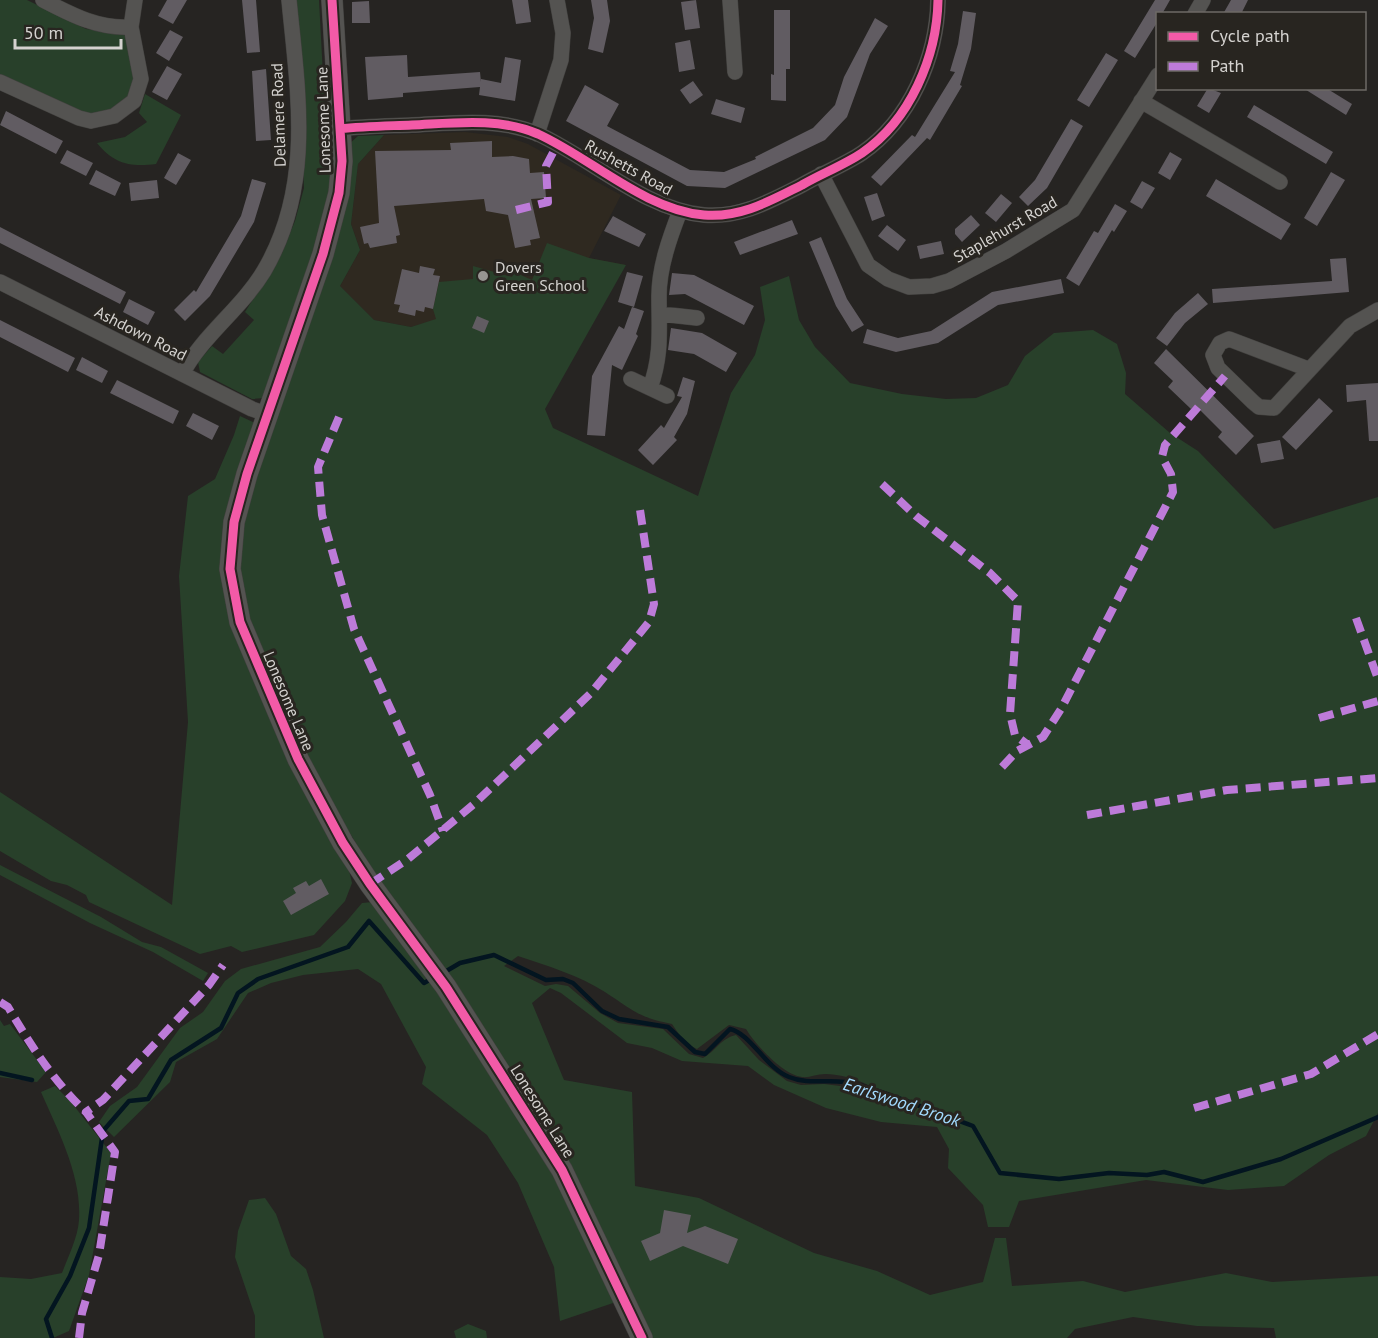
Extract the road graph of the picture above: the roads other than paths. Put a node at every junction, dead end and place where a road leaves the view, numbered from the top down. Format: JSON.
{"nodes":[{"id":1,"x":44,"y":0,"type":"edge"},
{"id":2,"x":135,"y":0,"type":"edge"},
{"id":3,"x":290,"y":0,"type":"edge"},
{"id":4,"x":332,"y":0,"type":"edge"},
{"id":5,"x":557,"y":0,"type":"edge"},
{"id":6,"x":730,"y":0,"type":"edge"},
{"id":7,"x":938,"y":0,"type":"edge"},
{"id":8,"x":131,"y":27,"type":"junction"},
{"id":9,"x":735,"y":72,"type":"dead end"},
{"id":10,"x":1156,"y":78,"type":"edge"},
{"id":11,"x":0,"y":82,"type":"edge"},
{"id":12,"x":1141,"y":101,"type":"junction"},
{"id":13,"x":340,"y":129,"type":"junction"},
{"id":14,"x":537,"y":134,"type":"junction"},
{"id":15,"x":821,"y":174,"type":"junction"},
{"id":16,"x":1280,"y":182,"type":"dead end"},
{"id":17,"x":680,"y":211,"type":"junction"},
{"id":18,"x":0,"y":282,"type":"edge"},
{"id":19,"x":1378,"y":310,"type":"edge"},
{"id":20,"x":661,"y":314,"type":"junction"},
{"id":21,"x":698,"y":318,"type":"dead end"},
{"id":22,"x":1308,"y":369,"type":"junction"},
{"id":23,"x":182,"y":374,"type":"junction"},
{"id":24,"x":631,"y":379,"type":"dead end"},
{"id":25,"x":650,"y":388,"type":"junction"},
{"id":26,"x":667,"y":396,"type":"dead end"},
{"id":27,"x":267,"y":414,"type":"junction"},
{"id":28,"x":642,"y":1338,"type":"edge"}],
"edges":[{"from":1,"to":8,"type":"street"},
{"from":2,"to":8,"type":"street"},
{"from":3,"to":23,"type":"street","name":"Delamere Road"},
{"from":4,"to":13,"type":"street","name":"Lonesome Lane"},
{"from":5,"to":14,"type":"street"},
{"from":6,"to":9,"type":"street"},
{"from":7,"to":15,"type":"street","name":"Rushetts Road"},
{"from":8,"to":11,"type":"street"},
{"from":10,"to":12,"type":"street","name":"Staplehurst Road"},
{"from":12,"to":15,"type":"street","name":"Staplehurst Road"},
{"from":12,"to":16,"type":"street"},
{"from":13,"to":14,"type":"street","name":"Rushetts Road"},
{"from":13,"to":27,"type":"street","name":"Lonesome Lane"},
{"from":14,"to":17,"type":"street","name":"Rushetts Road"},
{"from":15,"to":17,"type":"street","name":"Rushetts Road"},
{"from":17,"to":20,"type":"street"},
{"from":18,"to":23,"type":"street","name":"Ashdown Road"},
{"from":19,"to":22,"type":"street"},
{"from":20,"to":21,"type":"street"},
{"from":20,"to":25,"type":"street"},
{"from":22,"to":22,"type":"street"},
{"from":23,"to":27,"type":"street","name":"Ashdown Road"},
{"from":24,"to":25,"type":"street"},
{"from":25,"to":26,"type":"street"},
{"from":27,"to":28,"type":"street","name":"Lonesome Lane"}]}
